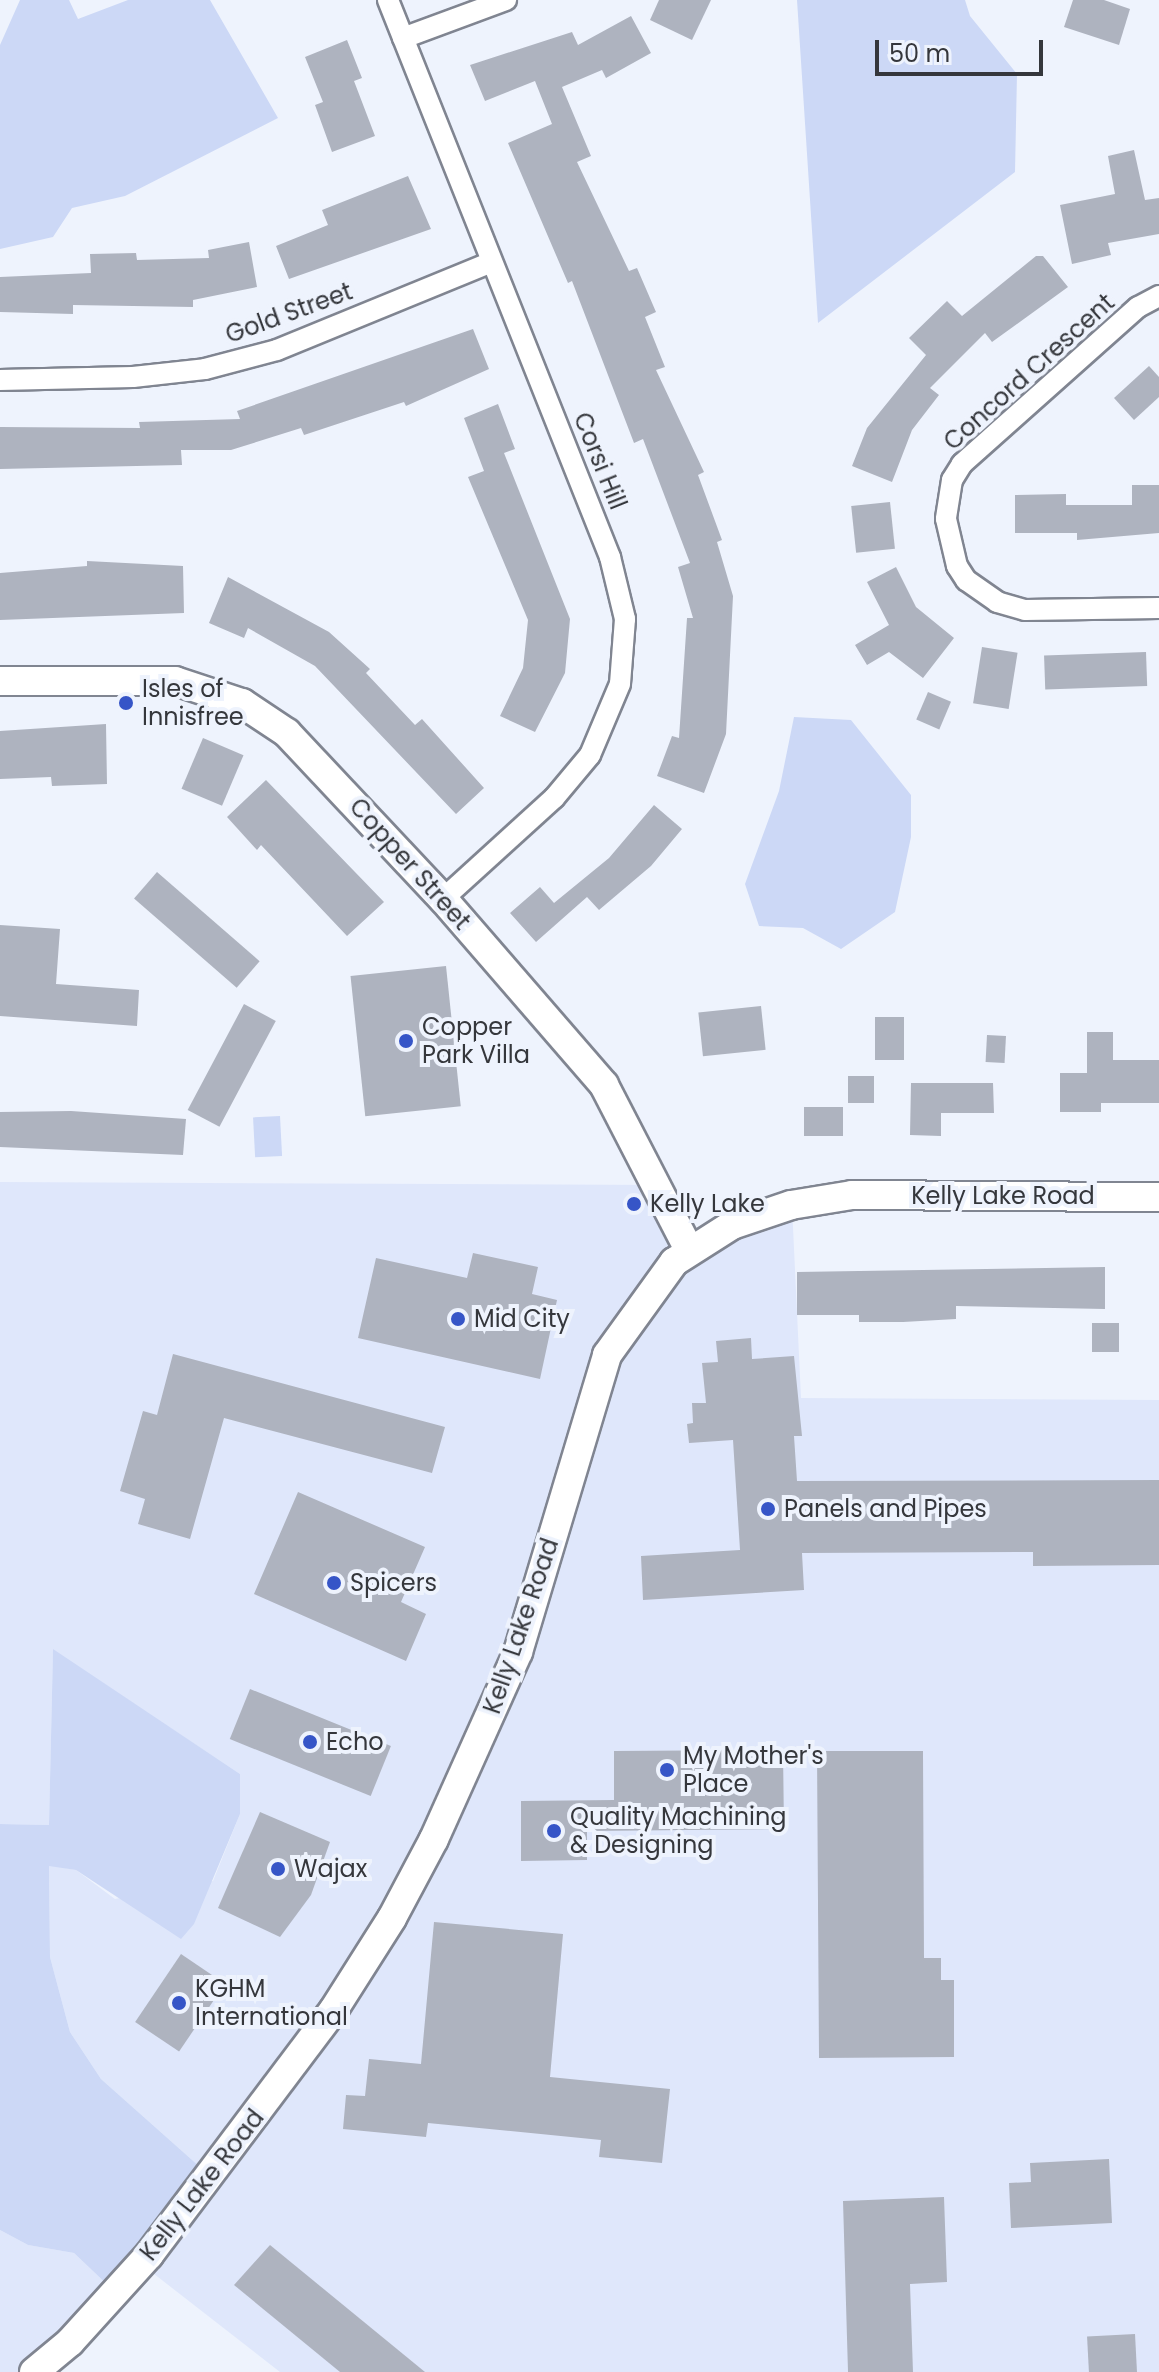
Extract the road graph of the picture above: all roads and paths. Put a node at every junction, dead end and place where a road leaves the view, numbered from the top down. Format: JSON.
{"nodes":[{"id":1,"x":388,"y":0,"type":"edge"},
{"id":2,"x":506,"y":0,"type":"edge"},
{"id":3,"x":403,"y":38,"type":"junction"},
{"id":4,"x":492,"y":262,"type":"junction"},
{"id":5,"x":1159,"y":296,"type":"edge"},
{"id":6,"x":0,"y":380,"type":"edge"},
{"id":7,"x":1159,"y":608,"type":"edge"},
{"id":8,"x":0,"y":681,"type":"edge"},
{"id":9,"x":443,"y":899,"type":"junction"},
{"id":10,"x":1159,"y":1197,"type":"edge"},
{"id":11,"x":689,"y":1250,"type":"junction"},
{"id":12,"x":34,"y":2372,"type":"edge"}],
"edges":[{"from":1,"to":3,"type":"street","name":"Corsi Hill"},
{"from":2,"to":3,"type":"street"},
{"from":3,"to":4,"type":"street","name":"Corsi Hill"},
{"from":4,"to":6,"type":"street","name":"Gold Street"},
{"from":4,"to":9,"type":"street","name":"Corsi Hill"},
{"from":5,"to":7,"type":"street","name":"Concord Crescent"},
{"from":8,"to":9,"type":"street","name":"Copper Street"},
{"from":9,"to":11,"type":"street","name":"Copper Street"},
{"from":10,"to":11,"type":"street","name":"Kelly Lake Road"},
{"from":11,"to":12,"type":"street","name":"Kelly Lake Road"}]}
